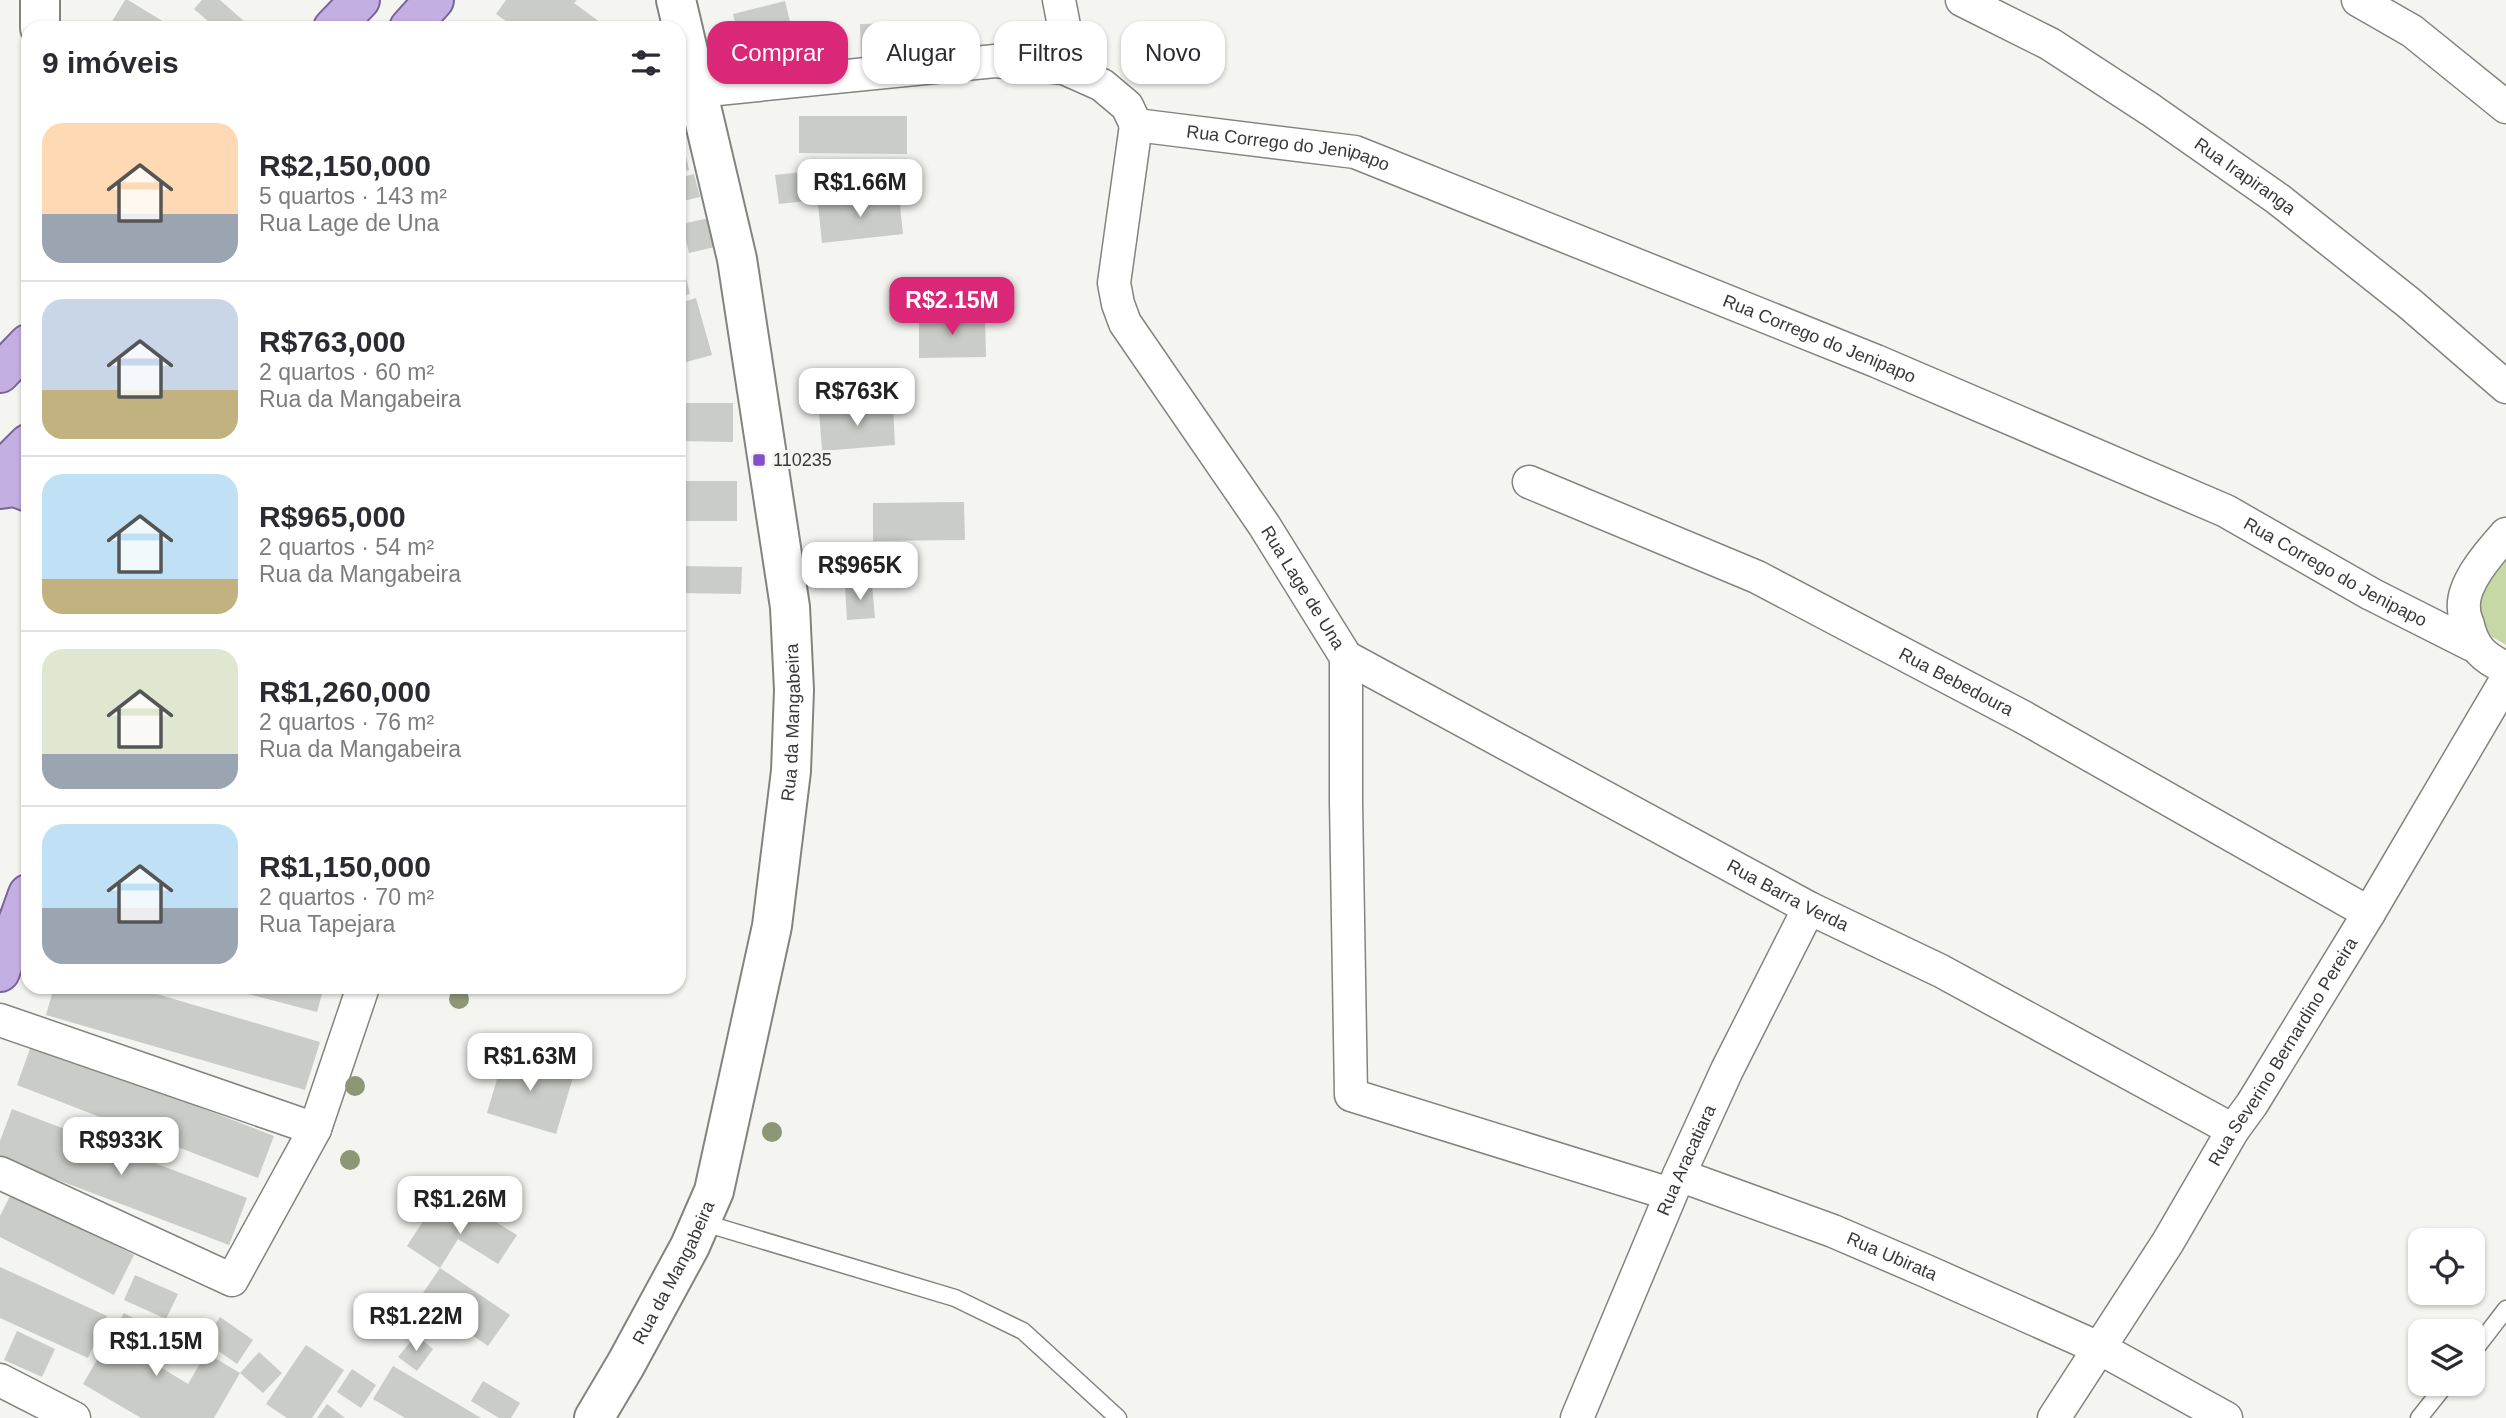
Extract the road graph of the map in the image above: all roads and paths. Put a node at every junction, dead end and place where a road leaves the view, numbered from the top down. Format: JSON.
{"nodes":[{"id":1,"x":40,"y":0,"type":"edge"},
{"id":2,"x":360,"y":0,"type":"edge"},
{"id":3,"x":434,"y":0,"type":"edge"},
{"id":4,"x":676,"y":0,"type":"edge"},
{"id":5,"x":1059,"y":0,"type":"edge"},
{"id":6,"x":1962,"y":0,"type":"edge"},
{"id":7,"x":2358,"y":0,"type":"edge"},
{"id":8,"x":40,"y":21,"type":"edge"},
{"id":9,"x":340,"y":21,"type":"edge"},
{"id":10,"x":415,"y":21,"type":"edge"},
{"id":11,"x":681,"y":21,"type":"edge"},
{"id":12,"x":1063,"y":21,"type":"edge"},
{"id":13,"x":686,"y":41,"type":"edge"},
{"id":14,"x":994,"y":61,"type":"edge"},
{"id":15,"x":1100,"y":84,"type":"edge"},
{"id":16,"x":698,"y":91,"type":"junction"},
{"id":17,"x":2506,"y":107,"type":"edge"},
{"id":18,"x":1136,"y":125,"type":"junction"},
{"id":19,"x":2506,"y":387,"type":"edge"},
{"id":20,"x":21,"y":451,"type":"edge"},
{"id":21,"x":0,"y":472,"type":"edge"},
{"id":22,"x":1529,"y":482,"type":"dead end"},
{"id":23,"x":0,"y":489,"type":"edge"},
{"id":24,"x":21,"y":489,"type":"edge"},
{"id":25,"x":2506,"y":534,"type":"edge"},
{"id":26,"x":2472,"y":645,"type":"junction"},
{"id":27,"x":1346,"y":657,"type":"junction"},
{"id":28,"x":2506,"y":668,"type":"edge"},
{"id":29,"x":2506,"y":680,"type":"edge"},
{"id":30,"x":1809,"y":908,"type":"junction"},
{"id":31,"x":2369,"y":913,"type":"junction"},
{"id":32,"x":21,"y":914,"type":"edge"},
{"id":33,"x":0,"y":972,"type":"edge"},
{"id":34,"x":361,"y":994,"type":"edge"},
{"id":35,"x":0,"y":1020,"type":"edge"},
{"id":36,"x":1351,"y":1095,"type":"joint"},
{"id":37,"x":315,"y":1129,"type":"junction"},
{"id":38,"x":2233,"y":1130,"type":"junction"},
{"id":39,"x":0,"y":1173,"type":"edge"},
{"id":40,"x":1674,"y":1185,"type":"junction"},
{"id":41,"x":701,"y":1222,"type":"junction"},
{"id":42,"x":2506,"y":1309,"type":"edge"},
{"id":43,"x":2485,"y":1336,"type":"edge"},
{"id":44,"x":2101,"y":1349,"type":"junction"},
{"id":45,"x":0,"y":1380,"type":"edge"},
{"id":46,"x":2436,"y":1396,"type":"edge"},
{"id":47,"x":74,"y":1418,"type":"edge"},
{"id":48,"x":594,"y":1418,"type":"edge"},
{"id":49,"x":1118,"y":1418,"type":"edge"},
{"id":50,"x":1577,"y":1418,"type":"edge"},
{"id":51,"x":2054,"y":1418,"type":"edge"},
{"id":52,"x":2226,"y":1418,"type":"edge"},
{"id":53,"x":2419,"y":1418,"type":"edge"}],
"edges":[{"from":1,"to":8,"type":"street"},
{"from":2,"to":9,"type":"main road"},
{"from":3,"to":10,"type":"main road"},
{"from":4,"to":11,"type":"street","name":"Rua da Mangabeira"},
{"from":5,"to":12,"type":"street"},
{"from":6,"to":19,"type":"street","name":"Rua Irapiranga"},
{"from":7,"to":17,"type":"street"},
{"from":13,"to":16,"type":"street","name":"Rua da Mangabeira"},
{"from":14,"to":16,"type":"street"},
{"from":15,"to":18,"type":"street"},
{"from":16,"to":41,"type":"street","name":"Rua da Mangabeira"},
{"from":18,"to":26,"type":"street","name":"Rua Corrego do Jenipapo"},
{"from":18,"to":27,"type":"street","name":"Rua Lage de Una"},
{"from":20,"to":21,"type":"main road"},
{"from":22,"to":31,"type":"street","name":"Rua Bebedoura"},
{"from":23,"to":24,"type":"main road"},
{"from":25,"to":26,"type":"street"},
{"from":26,"to":28,"type":"street"},
{"from":27,"to":30,"type":"street","name":"Rua Barra Verda"},
{"from":27,"to":36,"type":"street","name":"Rua Lage de Una"},
{"from":29,"to":31,"type":"street","name":"Rua Severino Bernardino Pereira"},
{"from":30,"to":38,"type":"street","name":"Rua Barra Verda"},
{"from":30,"to":40,"type":"street","name":"Rua Aracatiara"},
{"from":31,"to":38,"type":"street","name":"Rua Severino Bernardino Pereira"},
{"from":32,"to":33,"type":"main road"},
{"from":34,"to":37,"type":"street"},
{"from":35,"to":37,"type":"street"},
{"from":36,"to":40,"type":"street","name":"Rua Ubirata"},
{"from":37,"to":39,"type":"street"},
{"from":38,"to":44,"type":"street","name":"Rua Severino Bernardino Pereira"},
{"from":40,"to":44,"type":"street","name":"Rua Ubirata"},
{"from":40,"to":50,"type":"street","name":"Rua Aracatiara"},
{"from":41,"to":48,"type":"street","name":"Rua da Mangabeira"},
{"from":41,"to":49,"type":"lane"},
{"from":42,"to":43,"type":"lane"},
{"from":44,"to":51,"type":"street","name":"Rua Severino Bernardino Pereira"},
{"from":44,"to":52,"type":"street","name":"Rua Ubirata"},
{"from":45,"to":47,"type":"street"},
{"from":46,"to":53,"type":"lane"}]}
